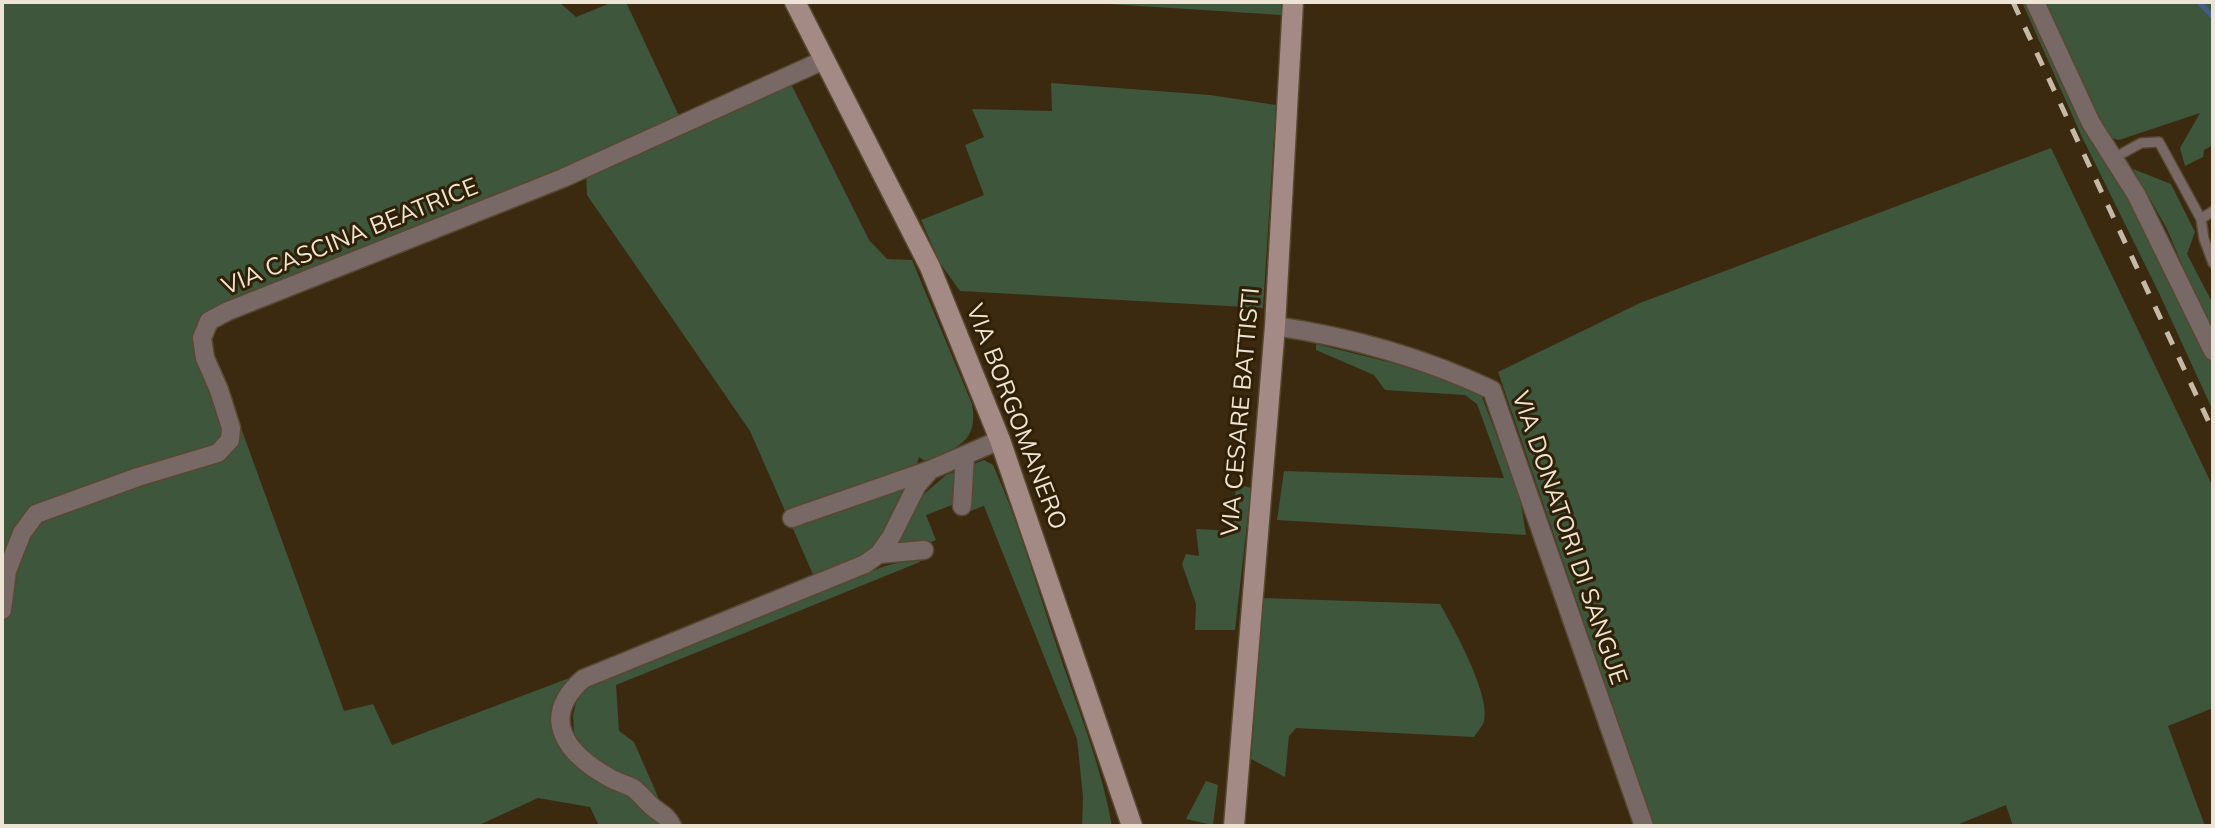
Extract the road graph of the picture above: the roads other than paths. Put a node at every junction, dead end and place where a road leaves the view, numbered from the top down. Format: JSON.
{"nodes":[{"id":1,"x":795,"y":2,"type":"edge"},
{"id":2,"x":1293,"y":2,"type":"edge"},
{"id":3,"x":2035,"y":2,"type":"edge"},
{"id":4,"x":824,"y":60,"type":"junction"},
{"id":5,"x":2114,"y":158,"type":"junction"},
{"id":6,"x":2213,"y":211,"type":"edge"},
{"id":7,"x":2201,"y":219,"type":"junction"},
{"id":8,"x":2213,"y":263,"type":"edge"},
{"id":9,"x":1275,"y":326,"type":"junction"},
{"id":10,"x":2213,"y":351,"type":"edge"},
{"id":11,"x":1000,"y":440,"type":"junction"},
{"id":12,"x":965,"y":455,"type":"junction"},
{"id":13,"x":930,"y":470,"type":"junction"},
{"id":14,"x":962,"y":506,"type":"dead end"},
{"id":15,"x":792,"y":518,"type":"dead end"},
{"id":16,"x":924,"y":550,"type":"dead end"},
{"id":17,"x":879,"y":554,"type":"junction"},
{"id":18,"x":2,"y":610,"type":"edge"},
{"id":19,"x":1127,"y":820,"type":"edge"},
{"id":20,"x":672,"y":826,"type":"edge"},
{"id":21,"x":1234,"y":826,"type":"edge"},
{"id":22,"x":1644,"y":826,"type":"edge"}],
"edges":[{"from":1,"to":4,"type":"main road","name":"VIA BORGOMANERO"},
{"from":2,"to":9,"type":"main road","name":"VIA CESARE BATTISTI"},
{"from":3,"to":5,"type":"street"},
{"from":4,"to":11,"type":"main road","name":"VIA BORGOMANERO"},
{"from":4,"to":18,"type":"street","name":"VIA CASCINA BEATRICE"},
{"from":5,"to":7,"type":"lane"},
{"from":5,"to":10,"type":"street"},
{"from":6,"to":7,"type":"lane"},
{"from":7,"to":8,"type":"lane"},
{"from":9,"to":21,"type":"main road","name":"VIA CESARE BATTISTI"},
{"from":9,"to":22,"type":"street","name":"VIA DONATORI DI SANGUE"},
{"from":11,"to":12,"type":"street"},
{"from":11,"to":19,"type":"main road","name":"VIA BORGOMANERO"},
{"from":12,"to":13,"type":"street"},
{"from":12,"to":14,"type":"street"},
{"from":13,"to":15,"type":"street"},
{"from":13,"to":17,"type":"street"},
{"from":16,"to":17,"type":"street"},
{"from":17,"to":20,"type":"street"}]}
